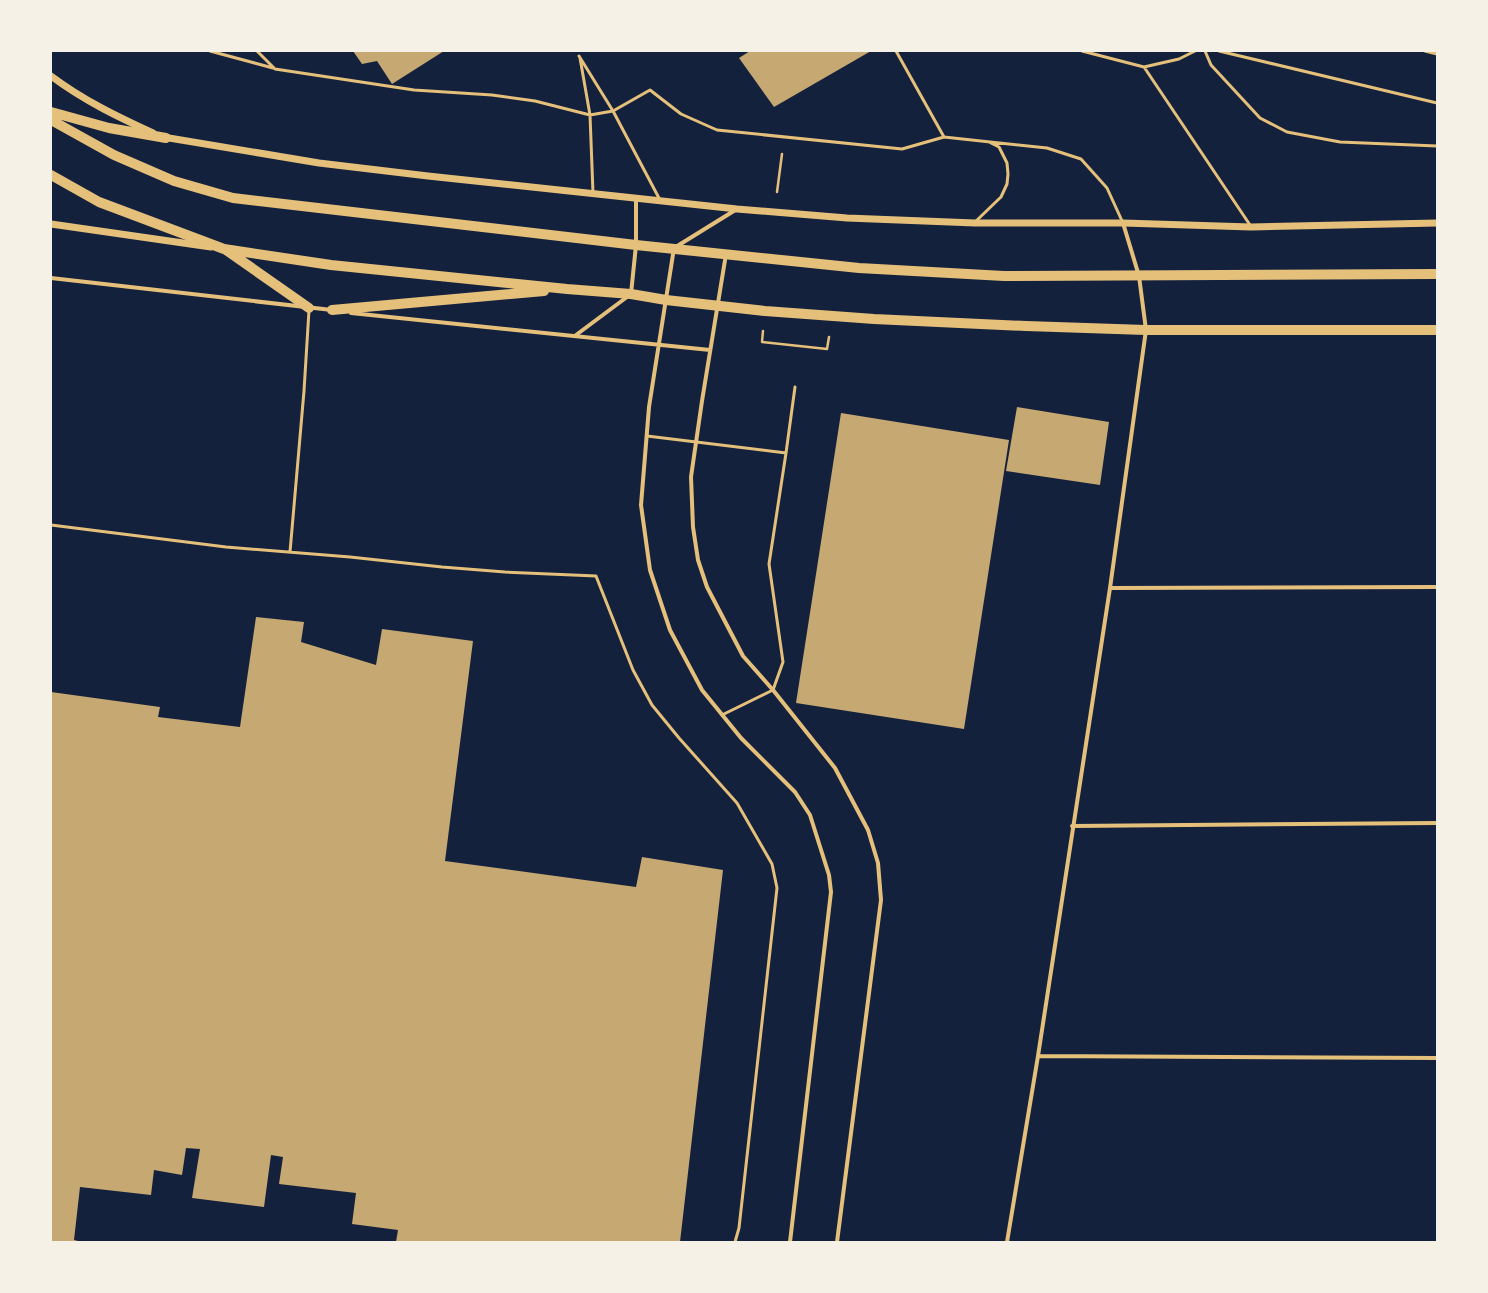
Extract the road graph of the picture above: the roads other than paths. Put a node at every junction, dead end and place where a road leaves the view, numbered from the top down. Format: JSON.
{"nodes":[{"id":1,"x":210,"y":51,"type":"edge"},
{"id":2,"x":257,"y":51,"type":"edge"},
{"id":3,"x":896,"y":51,"type":"edge"},
{"id":4,"x":1082,"y":51,"type":"edge"},
{"id":5,"x":1195,"y":51,"type":"edge"},
{"id":6,"x":1205,"y":51,"type":"edge"},
{"id":7,"x":1219,"y":51,"type":"edge"},
{"id":8,"x":1425,"y":51,"type":"edge"},
{"id":9,"x":1437,"y":54,"type":"edge"},
{"id":10,"x":1144,"y":67,"type":"junction"},
{"id":11,"x":275,"y":69,"type":"junction"},
{"id":12,"x":51,"y":76,"type":"edge"},
{"id":13,"x":1437,"y":103,"type":"edge"},
{"id":14,"x":613,"y":111,"type":"junction"},
{"id":15,"x":51,"y":112,"type":"edge"},
{"id":16,"x":590,"y":115,"type":"junction"},
{"id":17,"x":51,"y":120,"type":"edge"},
{"id":18,"x":944,"y":137,"type":"junction"},
{"id":19,"x":166,"y":138,"type":"junction"},
{"id":20,"x":986,"y":140,"type":"junction"},
{"id":21,"x":1437,"y":146,"type":"edge"},
{"id":22,"x":51,"y":175,"type":"edge"},
{"id":23,"x":593,"y":193,"type":"junction"},
{"id":24,"x":636,"y":198,"type":"junction"},
{"id":25,"x":660,"y":200,"type":"junction"},
{"id":26,"x":737,"y":209,"type":"junction"},
{"id":27,"x":1123,"y":222,"type":"junction"},
{"id":28,"x":975,"y":223,"type":"junction"},
{"id":29,"x":1437,"y":223,"type":"edge"},
{"id":30,"x":51,"y":224,"type":"edge"},
{"id":31,"x":1251,"y":227,"type":"junction"},
{"id":32,"x":636,"y":245,"type":"junction"},
{"id":33,"x":674,"y":248,"type":"junction"},
{"id":34,"x":224,"y":249,"type":"junction"},
{"id":35,"x":726,"y":254,"type":"junction"},
{"id":36,"x":1437,"y":274,"type":"edge"},
{"id":37,"x":1139,"y":276,"type":"junction"},
{"id":38,"x":51,"y":278,"type":"edge"},
{"id":39,"x":567,"y":289,"type":"junction"},
{"id":40,"x":631,"y":294,"type":"junction"},
{"id":41,"x":666,"y":300,"type":"junction"},
{"id":42,"x":717,"y":306,"type":"junction"},
{"id":43,"x":309,"y":308,"type":"junction"},
{"id":44,"x":332,"y":310,"type":"junction"},
{"id":45,"x":1146,"y":330,"type":"junction"},
{"id":46,"x":1437,"y":330,"type":"edge"},
{"id":47,"x":576,"y":336,"type":"junction"},
{"id":48,"x":660,"y":346,"type":"junction"},
{"id":49,"x":710,"y":350,"type":"junction"},
{"id":50,"x":795,"y":387,"type":"dead end"},
{"id":51,"x":647,"y":436,"type":"junction"},
{"id":52,"x":696,"y":441,"type":"junction"},
{"id":53,"x":786,"y":453,"type":"junction"},
{"id":54,"x":51,"y":525,"type":"edge"},
{"id":55,"x":290,"y":552,"type":"junction"},
{"id":56,"x":1437,"y":587,"type":"edge"},
{"id":57,"x":1110,"y":588,"type":"junction"},
{"id":58,"x":773,"y":690,"type":"junction"},
{"id":59,"x":722,"y":715,"type":"junction"},
{"id":60,"x":1437,"y":823,"type":"edge"},
{"id":61,"x":1072,"y":826,"type":"junction"},
{"id":62,"x":1038,"y":1056,"type":"junction"},
{"id":63,"x":1437,"y":1058,"type":"edge"},
{"id":64,"x":735,"y":1242,"type":"edge"},
{"id":65,"x":790,"y":1242,"type":"edge"},
{"id":66,"x":837,"y":1242,"type":"edge"},
{"id":67,"x":1007,"y":1242,"type":"edge"}],
"edges":[{"from":1,"to":11,"type":"lane"},
{"from":2,"to":11,"type":"lane"},
{"from":3,"to":18,"type":"lane"},
{"from":4,"to":10,"type":"lane"},
{"from":5,"to":10,"type":"lane"},
{"from":6,"to":21,"type":"lane"},
{"from":7,"to":13,"type":"lane"},
{"from":8,"to":9,"type":"lane"},
{"from":10,"to":31,"type":"lane"},
{"from":11,"to":16,"type":"lane"},
{"from":12,"to":19,"type":"street"},
{"from":14,"to":16,"type":"lane"},
{"from":14,"to":16,"type":"lane"},
{"from":14,"to":18,"type":"lane"},
{"from":14,"to":25,"type":"lane"},
{"from":15,"to":19,"type":"main road"},
{"from":16,"to":23,"type":"lane"},
{"from":17,"to":32,"type":"main road"},
{"from":18,"to":20,"type":"lane"},
{"from":19,"to":23,"type":"street"},
{"from":20,"to":27,"type":"lane"},
{"from":20,"to":28,"type":"lane"},
{"from":22,"to":34,"type":"main road"},
{"from":23,"to":24,"type":"street"},
{"from":24,"to":25,"type":"street"},
{"from":24,"to":32,"type":"street"},
{"from":25,"to":26,"type":"street"},
{"from":26,"to":28,"type":"street"},
{"from":26,"to":33,"type":"street"},
{"from":27,"to":28,"type":"street"},
{"from":27,"to":31,"type":"street"},
{"from":27,"to":37,"type":"street"},
{"from":29,"to":31,"type":"street"},
{"from":30,"to":34,"type":"street"},
{"from":32,"to":33,"type":"main road"},
{"from":32,"to":40,"type":"street"},
{"from":33,"to":35,"type":"main road"},
{"from":33,"to":41,"type":"street"},
{"from":34,"to":39,"type":"main road"},
{"from":34,"to":43,"type":"main road"},
{"from":35,"to":37,"type":"main road"},
{"from":35,"to":42,"type":"street"},
{"from":36,"to":37,"type":"main road"},
{"from":37,"to":45,"type":"street"},
{"from":38,"to":43,"type":"street"},
{"from":39,"to":40,"type":"main road"},
{"from":39,"to":44,"type":"main road"},
{"from":40,"to":41,"type":"main road"},
{"from":40,"to":47,"type":"street"},
{"from":41,"to":42,"type":"main road"},
{"from":41,"to":48,"type":"street"},
{"from":42,"to":45,"type":"main road"},
{"from":42,"to":49,"type":"street"},
{"from":43,"to":44,"type":"street"},
{"from":43,"to":55,"type":"lane"},
{"from":44,"to":47,"type":"street"},
{"from":45,"to":46,"type":"main road"},
{"from":45,"to":57,"type":"street"},
{"from":47,"to":48,"type":"street"},
{"from":48,"to":49,"type":"street"},
{"from":48,"to":51,"type":"street"},
{"from":49,"to":52,"type":"street"},
{"from":50,"to":53,"type":"lane"},
{"from":51,"to":52,"type":"lane"},
{"from":51,"to":59,"type":"street"},
{"from":52,"to":53,"type":"lane"},
{"from":52,"to":58,"type":"street"},
{"from":53,"to":58,"type":"lane"},
{"from":54,"to":55,"type":"lane"},
{"from":55,"to":64,"type":"lane"},
{"from":56,"to":57,"type":"street"},
{"from":57,"to":61,"type":"street"},
{"from":58,"to":59,"type":"lane"},
{"from":58,"to":66,"type":"street"},
{"from":59,"to":65,"type":"street"},
{"from":60,"to":61,"type":"street"},
{"from":61,"to":62,"type":"street"},
{"from":62,"to":63,"type":"street"},
{"from":62,"to":67,"type":"street"}]}
